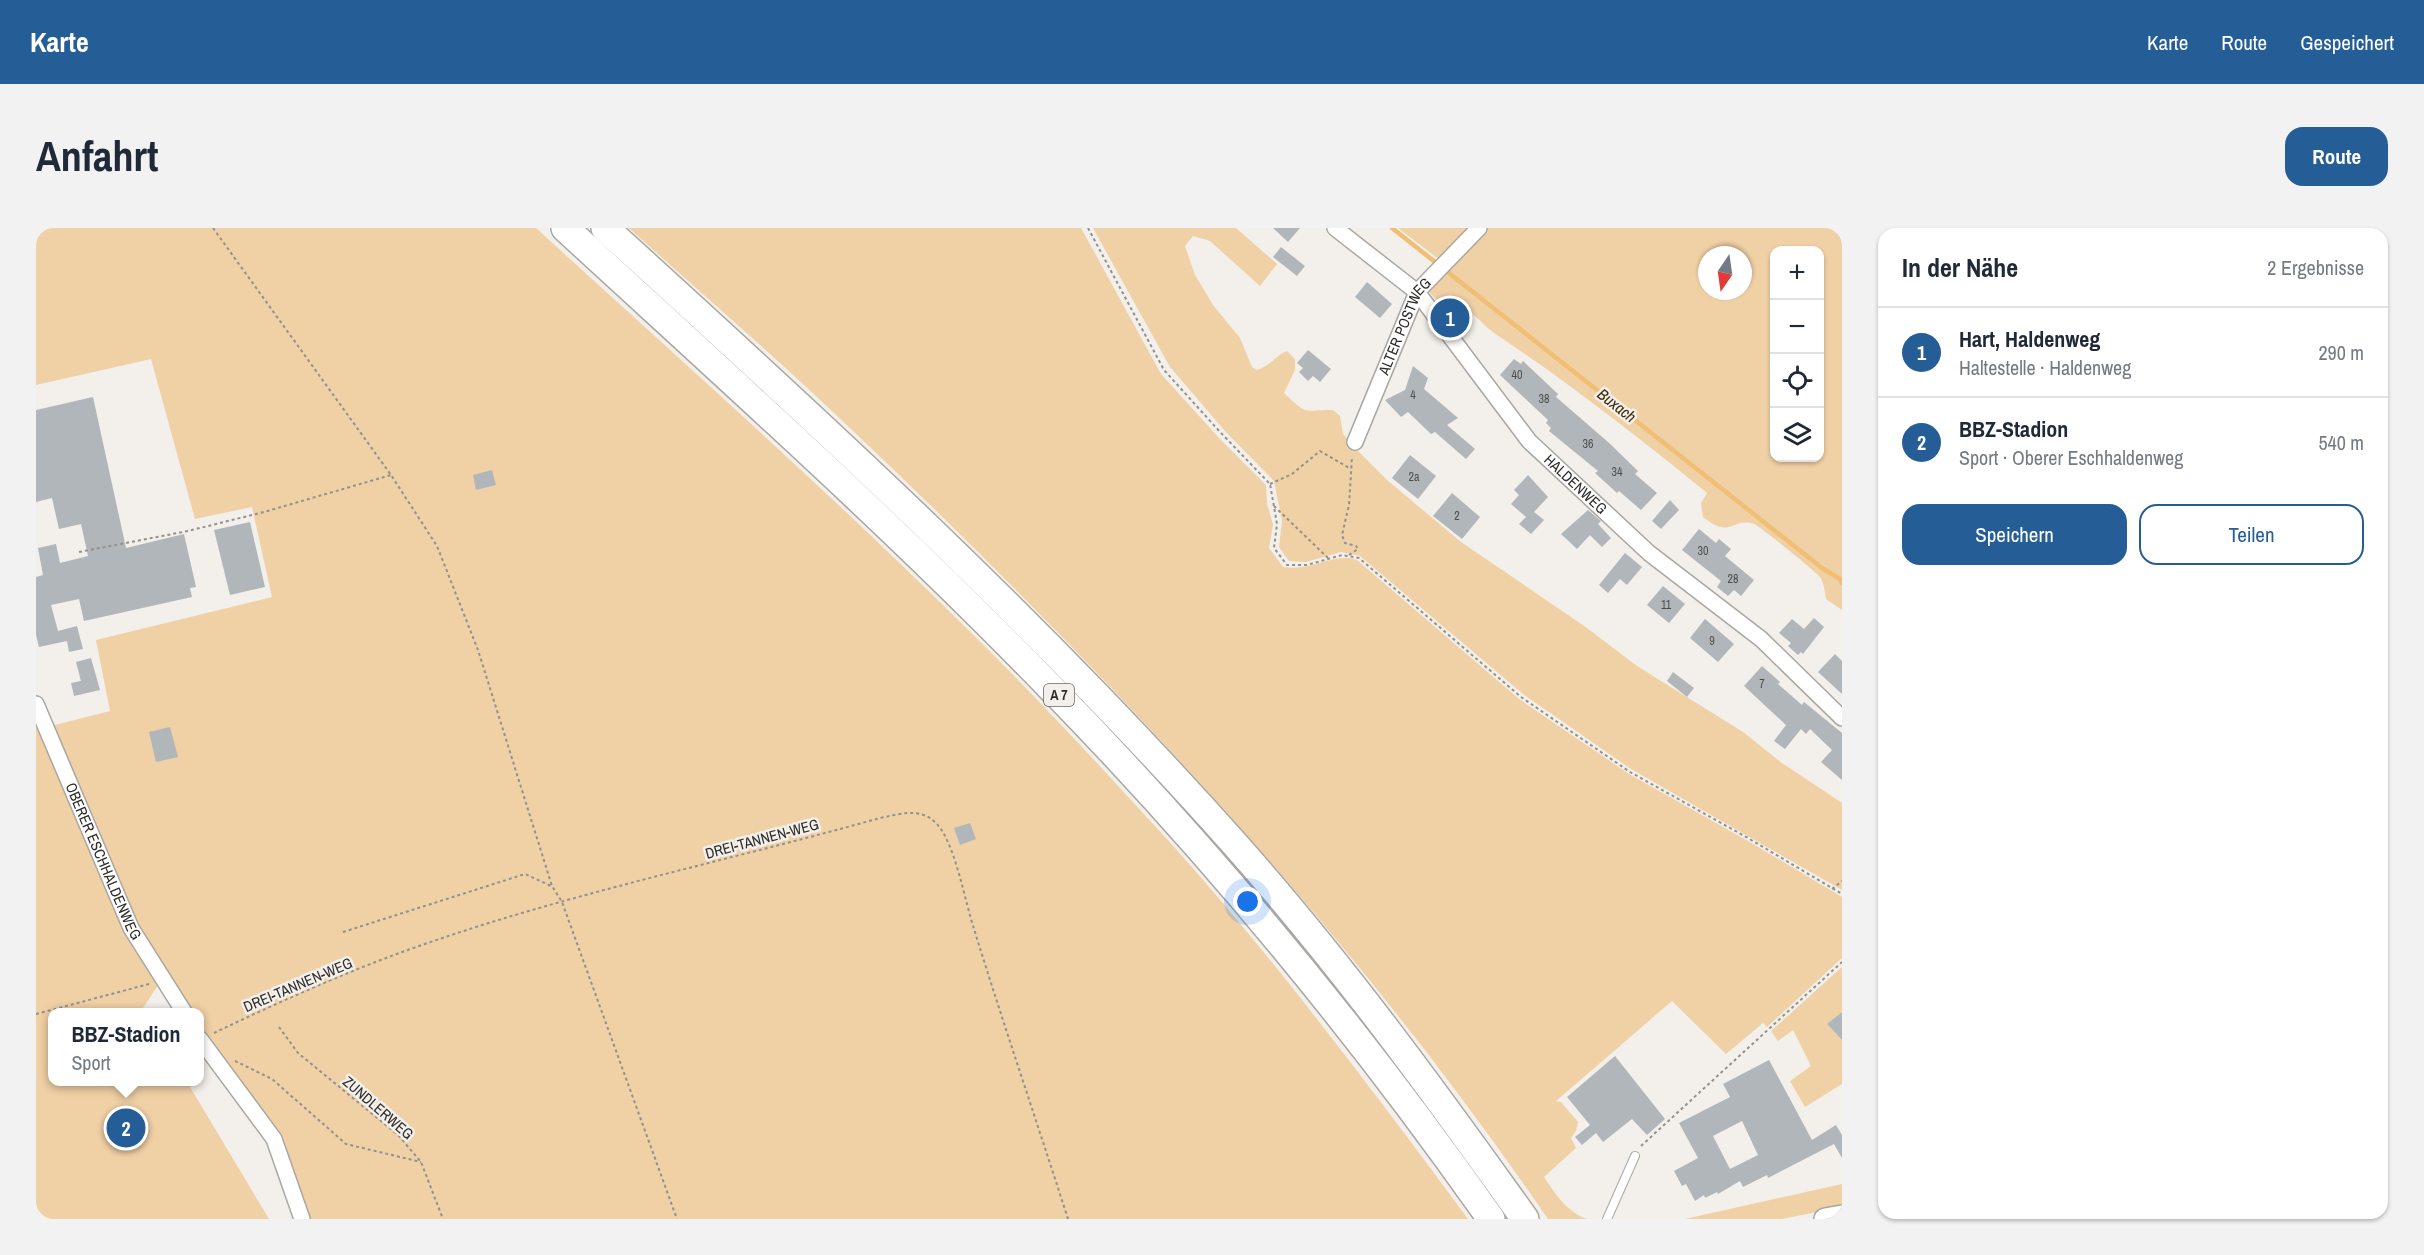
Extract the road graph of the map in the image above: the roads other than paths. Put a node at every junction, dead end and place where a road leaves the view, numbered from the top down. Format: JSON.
{"nodes":[{"id":1,"x":565,"y":228,"type":"edge"},
{"id":2,"x":605,"y":228,"type":"edge"},
{"id":3,"x":1335,"y":228,"type":"edge"},
{"id":4,"x":1479,"y":228,"type":"edge"},
{"id":5,"x":1417,"y":292,"type":"junction"},
{"id":6,"x":1355,"y":442,"type":"road end"},
{"id":7,"x":36,"y":704,"type":"edge"},
{"id":8,"x":1842,"y":718,"type":"edge"},
{"id":9,"x":181,"y":1008,"type":"edge"},
{"id":10,"x":204,"y":1044,"type":"edge"},
{"id":11,"x":1635,"y":1156,"type":"road end"},
{"id":12,"x":1842,"y":1216,"type":"edge"},
{"id":13,"x":302,"y":1219,"type":"edge"},
{"id":14,"x":1491,"y":1219,"type":"edge"},
{"id":15,"x":1525,"y":1219,"type":"edge"},
{"id":16,"x":1607,"y":1219,"type":"edge"},
{"id":17,"x":1825,"y":1219,"type":"edge"}],
"edges":[{"from":1,"to":14,"type":"highway","number":"A 7"},
{"from":2,"to":15,"type":"highway","number":"A 7"},
{"from":3,"to":5,"type":"street","name":"HALDENWEG"},
{"from":4,"to":5,"type":"street","name":"ALTER POSTWEG"},
{"from":5,"to":6,"type":"street","name":"ALTER POSTWEG"},
{"from":5,"to":8,"type":"street","name":"HALDENWEG"},
{"from":7,"to":9,"type":"street","name":"OBERER ESCHHALDENWEG"},
{"from":10,"to":13,"type":"street"},
{"from":11,"to":16,"type":"lane"},
{"from":12,"to":17,"type":"main road"}]}
